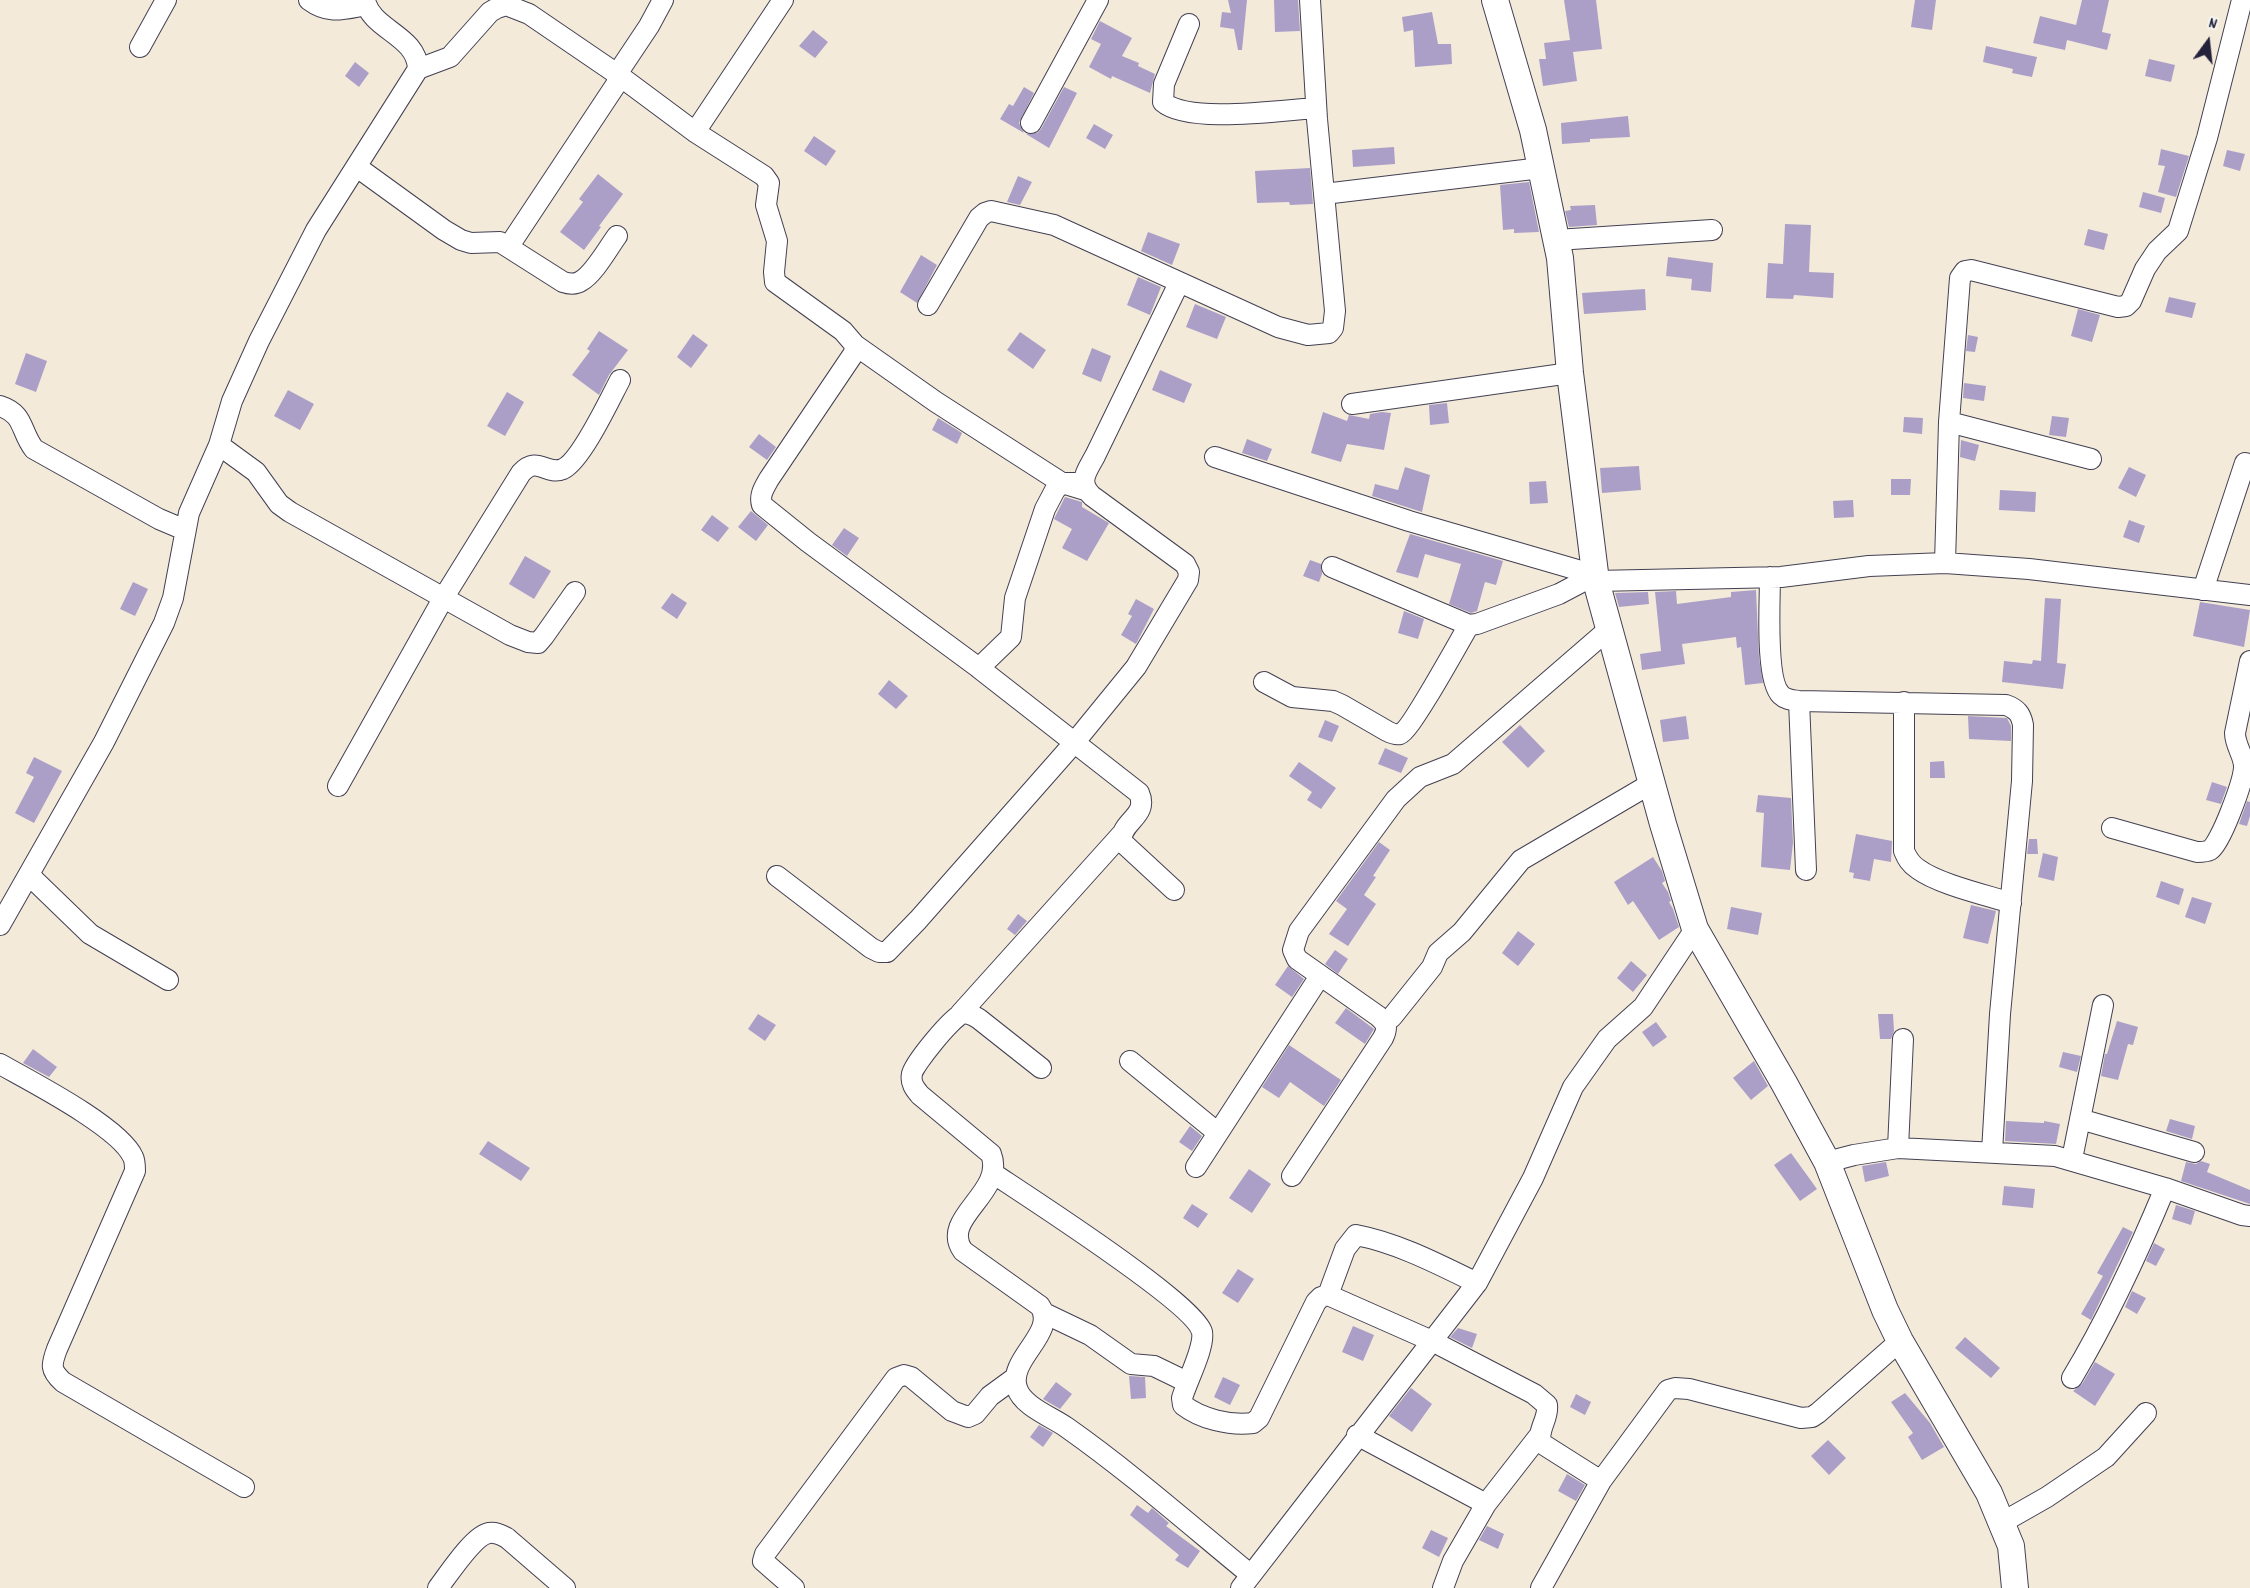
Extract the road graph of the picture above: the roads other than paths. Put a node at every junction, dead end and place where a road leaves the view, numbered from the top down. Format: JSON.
{"nodes":[{"id":1,"x":166,"y":0,"type":"edge"},
{"id":2,"x":309,"y":0,"type":"edge"},
{"id":3,"x":663,"y":0,"type":"edge"},
{"id":4,"x":783,"y":0,"type":"edge"},
{"id":5,"x":1098,"y":0,"type":"edge"},
{"id":6,"x":1310,"y":0,"type":"edge"},
{"id":7,"x":1495,"y":0,"type":"edge"},
{"id":8,"x":2242,"y":0,"type":"edge"},
{"id":9,"x":366,"y":2,"type":"edge"},
{"id":10,"x":507,"y":2,"type":"edge"},
{"id":11,"x":1189,"y":24,"type":"dead end"},
{"id":12,"x":140,"y":47,"type":"dead end"},
{"id":13,"x":418,"y":69,"type":"junction"},
{"id":14,"x":617,"y":74,"type":"junction"},
{"id":15,"x":1316,"y":108,"type":"junction"},
{"id":16,"x":1031,"y":123,"type":"dead end"},
{"id":17,"x":695,"y":132,"type":"junction"},
{"id":18,"x":357,"y":167,"type":"junction"},
{"id":19,"x":1541,"y":168,"type":"junction"},
{"id":20,"x":1324,"y":194,"type":"junction"},
{"id":21,"x":1712,"y":230,"type":"dead end"},
{"id":22,"x":617,"y":236,"type":"dead end"},
{"id":23,"x":1556,"y":240,"type":"junction"},
{"id":24,"x":509,"y":246,"type":"junction"},
{"id":25,"x":1179,"y":283,"type":"junction"},
{"id":26,"x":928,"y":305,"type":"dead end"},
{"id":27,"x":855,"y":345,"type":"junction"},
{"id":28,"x":1570,"y":373,"type":"junction"},
{"id":29,"x":620,"y":380,"type":"dead end"},
{"id":30,"x":1352,"y":404,"type":"dead end"},
{"id":31,"x":0,"y":406,"type":"edge"},
{"id":32,"x":1949,"y":422,"type":"junction"},
{"id":33,"x":219,"y":445,"type":"junction"},
{"id":34,"x":1215,"y":457,"type":"dead end"},
{"id":35,"x":2091,"y":459,"type":"dead end"},
{"id":36,"x":2245,"y":462,"type":"dead end"},
{"id":37,"x":1062,"y":483,"type":"junction"},
{"id":38,"x":1085,"y":486,"type":"junction"},
{"id":39,"x":185,"y":530,"type":"junction"},
{"id":40,"x":1945,"y":563,"type":"junction"},
{"id":41,"x":1332,"y":567,"type":"dead end"},
{"id":42,"x":1770,"y":577,"type":"junction"},
{"id":43,"x":1595,"y":578,"type":"junction"},
{"id":44,"x":2203,"y":590,"type":"junction"},
{"id":45,"x":575,"y":592,"type":"dead end"},
{"id":46,"x":2250,"y":595,"type":"edge"},
{"id":47,"x":444,"y":597,"type":"junction"},
{"id":48,"x":1469,"y":625,"type":"junction"},
{"id":49,"x":1610,"y":629,"type":"junction"},
{"id":50,"x":2250,"y":661,"type":"edge"},
{"id":51,"x":979,"y":668,"type":"junction"},
{"id":52,"x":1264,"y":682,"type":"dead end"},
{"id":53,"x":1799,"y":700,"type":"junction"},
{"id":54,"x":1904,"y":702,"type":"junction"},
{"id":55,"x":1074,"y":743,"type":"junction"},
{"id":56,"x":1652,"y":783,"type":"junction"},
{"id":57,"x":338,"y":786,"type":"dead end"},
{"id":58,"x":2112,"y":828,"type":"dead end"},
{"id":59,"x":1121,"y":835,"type":"junction"},
{"id":60,"x":1806,"y":870,"type":"dead end"},
{"id":61,"x":29,"y":875,"type":"junction"},
{"id":62,"x":777,"y":876,"type":"dead end"},
{"id":63,"x":1174,"y":890,"type":"dead end"},
{"id":64,"x":2012,"y":903,"type":"junction"},
{"id":65,"x":0,"y":925,"type":"edge"},
{"id":66,"x":1695,"y":929,"type":"junction"},
{"id":67,"x":1320,"y":976,"type":"junction"},
{"id":68,"x":168,"y":980,"type":"dead end"},
{"id":69,"x":2103,"y":1005,"type":"dead end"},
{"id":70,"x":960,"y":1014,"type":"junction"},
{"id":71,"x":1385,"y":1022,"type":"junction"},
{"id":72,"x":1903,"y":1040,"type":"dead end"},
{"id":73,"x":1130,"y":1061,"type":"dead end"},
{"id":74,"x":0,"y":1064,"type":"edge"},
{"id":75,"x":1041,"y":1068,"type":"dead end"},
{"id":76,"x":2080,"y":1119,"type":"junction"},
{"id":77,"x":1218,"y":1133,"type":"junction"},
{"id":78,"x":1898,"y":1148,"type":"junction"},
{"id":79,"x":1992,"y":1152,"type":"junction"},
{"id":80,"x":2194,"y":1152,"type":"dead end"},
{"id":81,"x":2072,"y":1159,"type":"junction"},
{"id":82,"x":1827,"y":1162,"type":"junction"},
{"id":83,"x":1196,"y":1167,"type":"dead end"},
{"id":84,"x":994,"y":1174,"type":"junction"},
{"id":85,"x":1292,"y":1176,"type":"dead end"},
{"id":86,"x":2165,"y":1188,"type":"junction"},
{"id":87,"x":2250,"y":1216,"type":"edge"},
{"id":88,"x":1477,"y":1282,"type":"junction"},
{"id":89,"x":1328,"y":1295,"type":"junction"},
{"id":90,"x":1044,"y":1312,"type":"junction"},
{"id":91,"x":1432,"y":1341,"type":"junction"},
{"id":92,"x":1900,"y":1341,"type":"junction"},
{"id":93,"x":1016,"y":1377,"type":"junction"},
{"id":94,"x":2072,"y":1378,"type":"dead end"},
{"id":95,"x":1187,"y":1382,"type":"junction"},
{"id":96,"x":2146,"y":1413,"type":"dead end"},
{"id":97,"x":1357,"y":1435,"type":"junction"},
{"id":98,"x":1539,"y":1436,"type":"junction"},
{"id":99,"x":1601,"y":1481,"type":"junction"},
{"id":100,"x":244,"y":1487,"type":"dead end"},
{"id":101,"x":1486,"y":1504,"type":"junction"},
{"id":102,"x":2003,"y":1522,"type":"junction"},
{"id":103,"x":1246,"y":1582,"type":"edge"},
{"id":104,"x":438,"y":1588,"type":"edge"},
{"id":105,"x":565,"y":1588,"type":"edge"},
{"id":106,"x":794,"y":1588,"type":"edge"},
{"id":107,"x":1443,"y":1588,"type":"edge"},
{"id":108,"x":1542,"y":1588,"type":"edge"},
{"id":109,"x":2015,"y":1588,"type":"edge"}],
"edges":[{"from":1,"to":12,"type":"street"},
{"from":2,"to":9,"type":"street"},
{"from":3,"to":14,"type":"street"},
{"from":4,"to":17,"type":"street"},
{"from":5,"to":16,"type":"street"},
{"from":6,"to":15,"type":"street"},
{"from":7,"to":19,"type":"street"},
{"from":8,"to":32,"type":"street"},
{"from":9,"to":13,"type":"street"},
{"from":10,"to":13,"type":"street"},
{"from":10,"to":14,"type":"street"},
{"from":11,"to":15,"type":"street"},
{"from":13,"to":18,"type":"street"},
{"from":14,"to":17,"type":"street"},
{"from":14,"to":24,"type":"street"},
{"from":15,"to":20,"type":"street"},
{"from":17,"to":27,"type":"street"},
{"from":18,"to":24,"type":"street"},
{"from":18,"to":33,"type":"street"},
{"from":19,"to":20,"type":"street"},
{"from":19,"to":23,"type":"street"},
{"from":20,"to":25,"type":"street"},
{"from":21,"to":23,"type":"street"},
{"from":22,"to":24,"type":"street"},
{"from":23,"to":28,"type":"street"},
{"from":25,"to":26,"type":"street"},
{"from":25,"to":38,"type":"street"},
{"from":27,"to":37,"type":"street"},
{"from":27,"to":51,"type":"street"},
{"from":28,"to":30,"type":"street"},
{"from":28,"to":43,"type":"street"},
{"from":29,"to":47,"type":"street"},
{"from":31,"to":39,"type":"street"},
{"from":32,"to":35,"type":"street"},
{"from":32,"to":40,"type":"street"},
{"from":33,"to":39,"type":"street"},
{"from":33,"to":47,"type":"street"},
{"from":34,"to":43,"type":"street"},
{"from":36,"to":44,"type":"street"},
{"from":37,"to":38,"type":"street"},
{"from":37,"to":51,"type":"street"},
{"from":38,"to":55,"type":"street"},
{"from":39,"to":61,"type":"street"},
{"from":40,"to":42,"type":"street"},
{"from":40,"to":44,"type":"street"},
{"from":41,"to":48,"type":"street"},
{"from":42,"to":43,"type":"street"},
{"from":42,"to":53,"type":"street"},
{"from":43,"to":48,"type":"street"},
{"from":43,"to":49,"type":"street"},
{"from":44,"to":46,"type":"street"},
{"from":45,"to":47,"type":"street"},
{"from":47,"to":57,"type":"street"},
{"from":48,"to":52,"type":"street"},
{"from":49,"to":56,"type":"street"},
{"from":49,"to":67,"type":"street"},
{"from":50,"to":58,"type":"street"},
{"from":51,"to":55,"type":"street"},
{"from":53,"to":54,"type":"street"},
{"from":53,"to":60,"type":"street"},
{"from":54,"to":64,"type":"street"},
{"from":54,"to":64,"type":"street"},
{"from":55,"to":59,"type":"street"},
{"from":55,"to":62,"type":"street"},
{"from":56,"to":66,"type":"street"},
{"from":56,"to":71,"type":"street"},
{"from":59,"to":63,"type":"street"},
{"from":59,"to":70,"type":"street"},
{"from":61,"to":65,"type":"street"},
{"from":61,"to":68,"type":"street"},
{"from":64,"to":79,"type":"street"},
{"from":66,"to":82,"type":"street"},
{"from":66,"to":88,"type":"street"},
{"from":67,"to":71,"type":"street"},
{"from":67,"to":77,"type":"street"},
{"from":69,"to":76,"type":"street"},
{"from":70,"to":75,"type":"street"},
{"from":70,"to":84,"type":"street"},
{"from":71,"to":85,"type":"street"},
{"from":72,"to":78,"type":"street"},
{"from":73,"to":77,"type":"street"},
{"from":74,"to":100,"type":"street"},
{"from":76,"to":80,"type":"street"},
{"from":76,"to":81,"type":"street"},
{"from":77,"to":83,"type":"street"},
{"from":78,"to":79,"type":"street"},
{"from":78,"to":82,"type":"street"},
{"from":79,"to":81,"type":"street"},
{"from":81,"to":86,"type":"street"},
{"from":82,"to":92,"type":"street"},
{"from":84,"to":90,"type":"street"},
{"from":84,"to":95,"type":"street"},
{"from":86,"to":87,"type":"street"},
{"from":86,"to":94,"type":"street"},
{"from":88,"to":89,"type":"street"},
{"from":88,"to":91,"type":"street"},
{"from":89,"to":91,"type":"street"},
{"from":89,"to":95,"type":"street"},
{"from":90,"to":93,"type":"street"},
{"from":90,"to":95,"type":"street"},
{"from":91,"to":97,"type":"street"},
{"from":91,"to":98,"type":"street"},
{"from":92,"to":99,"type":"street"},
{"from":92,"to":102,"type":"street"},
{"from":93,"to":103,"type":"street"},
{"from":93,"to":106,"type":"street"},
{"from":96,"to":102,"type":"street"},
{"from":97,"to":101,"type":"street"},
{"from":97,"to":103,"type":"street"},
{"from":98,"to":99,"type":"street"},
{"from":98,"to":101,"type":"street"},
{"from":99,"to":108,"type":"street"},
{"from":101,"to":107,"type":"street"},
{"from":102,"to":109,"type":"street"},
{"from":104,"to":105,"type":"street"}]}
